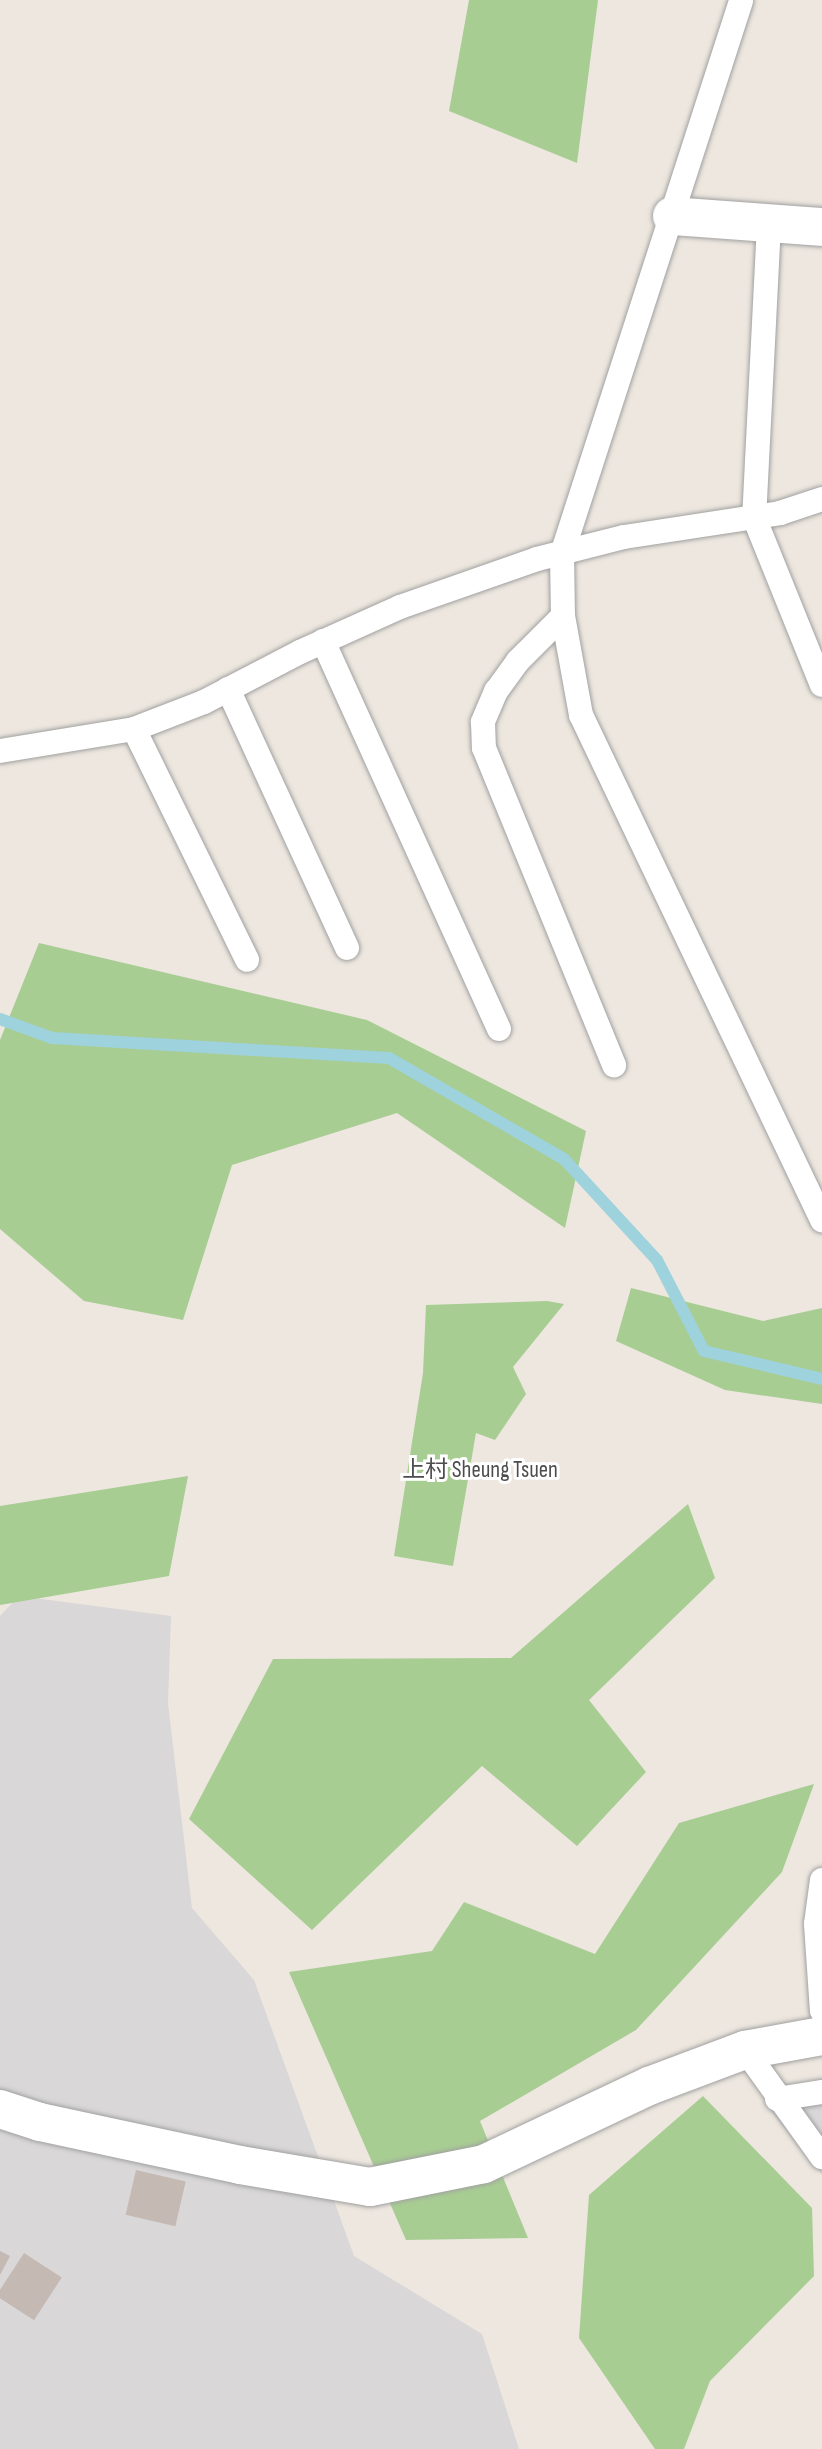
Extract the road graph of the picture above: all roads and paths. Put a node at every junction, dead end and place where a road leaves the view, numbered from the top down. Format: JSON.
{"nodes":[{"id":1,"x":741,"y":1,"type":"edge"},
{"id":2,"x":672,"y":216,"type":"junction"},
{"id":3,"x":769,"y":224,"type":"junction"},
{"id":4,"x":822,"y":227,"type":"edge"},
{"id":5,"x":822,"y":499,"type":"edge"},
{"id":6,"x":754,"y":517,"type":"junction"},
{"id":7,"x":562,"y":554,"type":"junction"},
{"id":8,"x":563,"y":616,"type":"junction"},
{"id":9,"x":324,"y":641,"type":"junction"},
{"id":10,"x":822,"y":685,"type":"edge"},
{"id":11,"x":228,"y":689,"type":"junction"},
{"id":12,"x":134,"y":729,"type":"junction"},
{"id":13,"x":0,"y":751,"type":"edge"},
{"id":14,"x":347,"y":948,"type":"dead end"},
{"id":15,"x":247,"y":960,"type":"dead end"},
{"id":16,"x":499,"y":1029,"type":"dead end"},
{"id":17,"x":614,"y":1065,"type":"dead end"},
{"id":18,"x":822,"y":1220,"type":"edge"},
{"id":19,"x":822,"y":1880,"type":"edge"},
{"id":20,"x":822,"y":2011,"type":"edge"},
{"id":21,"x":822,"y":2036,"type":"edge"},
{"id":22,"x":745,"y":2050,"type":"junction"},
{"id":23,"x":822,"y":2092,"type":"edge"},
{"id":24,"x":777,"y":2099,"type":"junction"},
{"id":25,"x":0,"y":2109,"type":"edge"},
{"id":26,"x":822,"y":2157,"type":"edge"}],
"edges":[{"from":1,"to":2,"type":"lane"},
{"from":2,"to":3,"type":"street"},
{"from":2,"to":7,"type":"lane"},
{"from":3,"to":4,"type":"street"},
{"from":3,"to":6,"type":"lane"},
{"from":5,"to":6,"type":"lane"},
{"from":6,"to":7,"type":"lane"},
{"from":6,"to":10,"type":"lane"},
{"from":7,"to":8,"type":"lane"},
{"from":7,"to":9,"type":"lane"},
{"from":8,"to":17,"type":"lane"},
{"from":8,"to":18,"type":"lane"},
{"from":9,"to":11,"type":"lane"},
{"from":9,"to":16,"type":"lane"},
{"from":11,"to":12,"type":"lane"},
{"from":11,"to":14,"type":"lane"},
{"from":12,"to":13,"type":"lane"},
{"from":12,"to":15,"type":"lane"},
{"from":19,"to":20,"type":"lane"},
{"from":21,"to":22,"type":"street"},
{"from":22,"to":24,"type":"lane"},
{"from":22,"to":25,"type":"street"},
{"from":23,"to":24,"type":"lane"},
{"from":24,"to":26,"type":"lane"}]}
